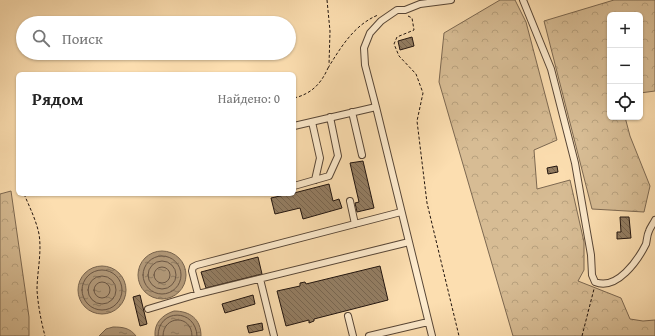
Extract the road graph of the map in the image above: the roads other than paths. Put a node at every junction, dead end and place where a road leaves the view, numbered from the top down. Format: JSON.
{"nodes":[{"id":1,"x":451,"y":0,"type":"edge"},
{"id":2,"x":524,"y":0,"type":"edge"},
{"id":3,"x":376,"y":107,"type":"junction"},
{"id":4,"x":352,"y":112,"type":"junction"},
{"id":5,"x":330,"y":117,"type":"junction"},
{"id":6,"x":312,"y":122,"type":"junction"},
{"id":7,"x":296,"y":126,"type":"edge"},
{"id":8,"x":362,"y":155,"type":"dead end"},
{"id":9,"x":315,"y":180,"type":"junction"},
{"id":10,"x":296,"y":185,"type":"edge"},
{"id":11,"x":350,"y":201,"type":"dead end"},
{"id":12,"x":401,"y":212,"type":"junction"},
{"id":13,"x":655,"y":220,"type":"edge"},
{"id":14,"x":355,"y":224,"type":"junction"},
{"id":15,"x":409,"y":242,"type":"junction"},
{"id":16,"x":260,"y":279,"type":"junction"},
{"id":17,"x":198,"y":294,"type":"junction"},
{"id":18,"x":148,"y":309,"type":"dead end"},
{"id":19,"x":348,"y":316,"type":"dead end"},
{"id":20,"x":428,"y":322,"type":"junction"},
{"id":21,"x":274,"y":336,"type":"edge"},
{"id":22,"x":353,"y":336,"type":"edge"},
{"id":23,"x":369,"y":336,"type":"edge"},
{"id":24,"x":432,"y":336,"type":"edge"}],
"edges":[{"from":1,"to":3,"type":"street"},
{"from":2,"to":13,"type":"street"},
{"from":3,"to":4,"type":"street"},
{"from":3,"to":12,"type":"street"},
{"from":4,"to":5,"type":"street"},
{"from":4,"to":8,"type":"street"},
{"from":5,"to":6,"type":"street"},
{"from":5,"to":9,"type":"street"},
{"from":6,"to":7,"type":"street"},
{"from":6,"to":9,"type":"street"},
{"from":9,"to":10,"type":"street"},
{"from":11,"to":14,"type":"street"},
{"from":12,"to":14,"type":"street"},
{"from":12,"to":15,"type":"street"},
{"from":14,"to":17,"type":"street"},
{"from":15,"to":16,"type":"street"},
{"from":15,"to":20,"type":"street"},
{"from":16,"to":17,"type":"street"},
{"from":16,"to":21,"type":"street"},
{"from":17,"to":18,"type":"street"},
{"from":19,"to":22,"type":"street"},
{"from":20,"to":23,"type":"street"},
{"from":20,"to":24,"type":"street"}]}
